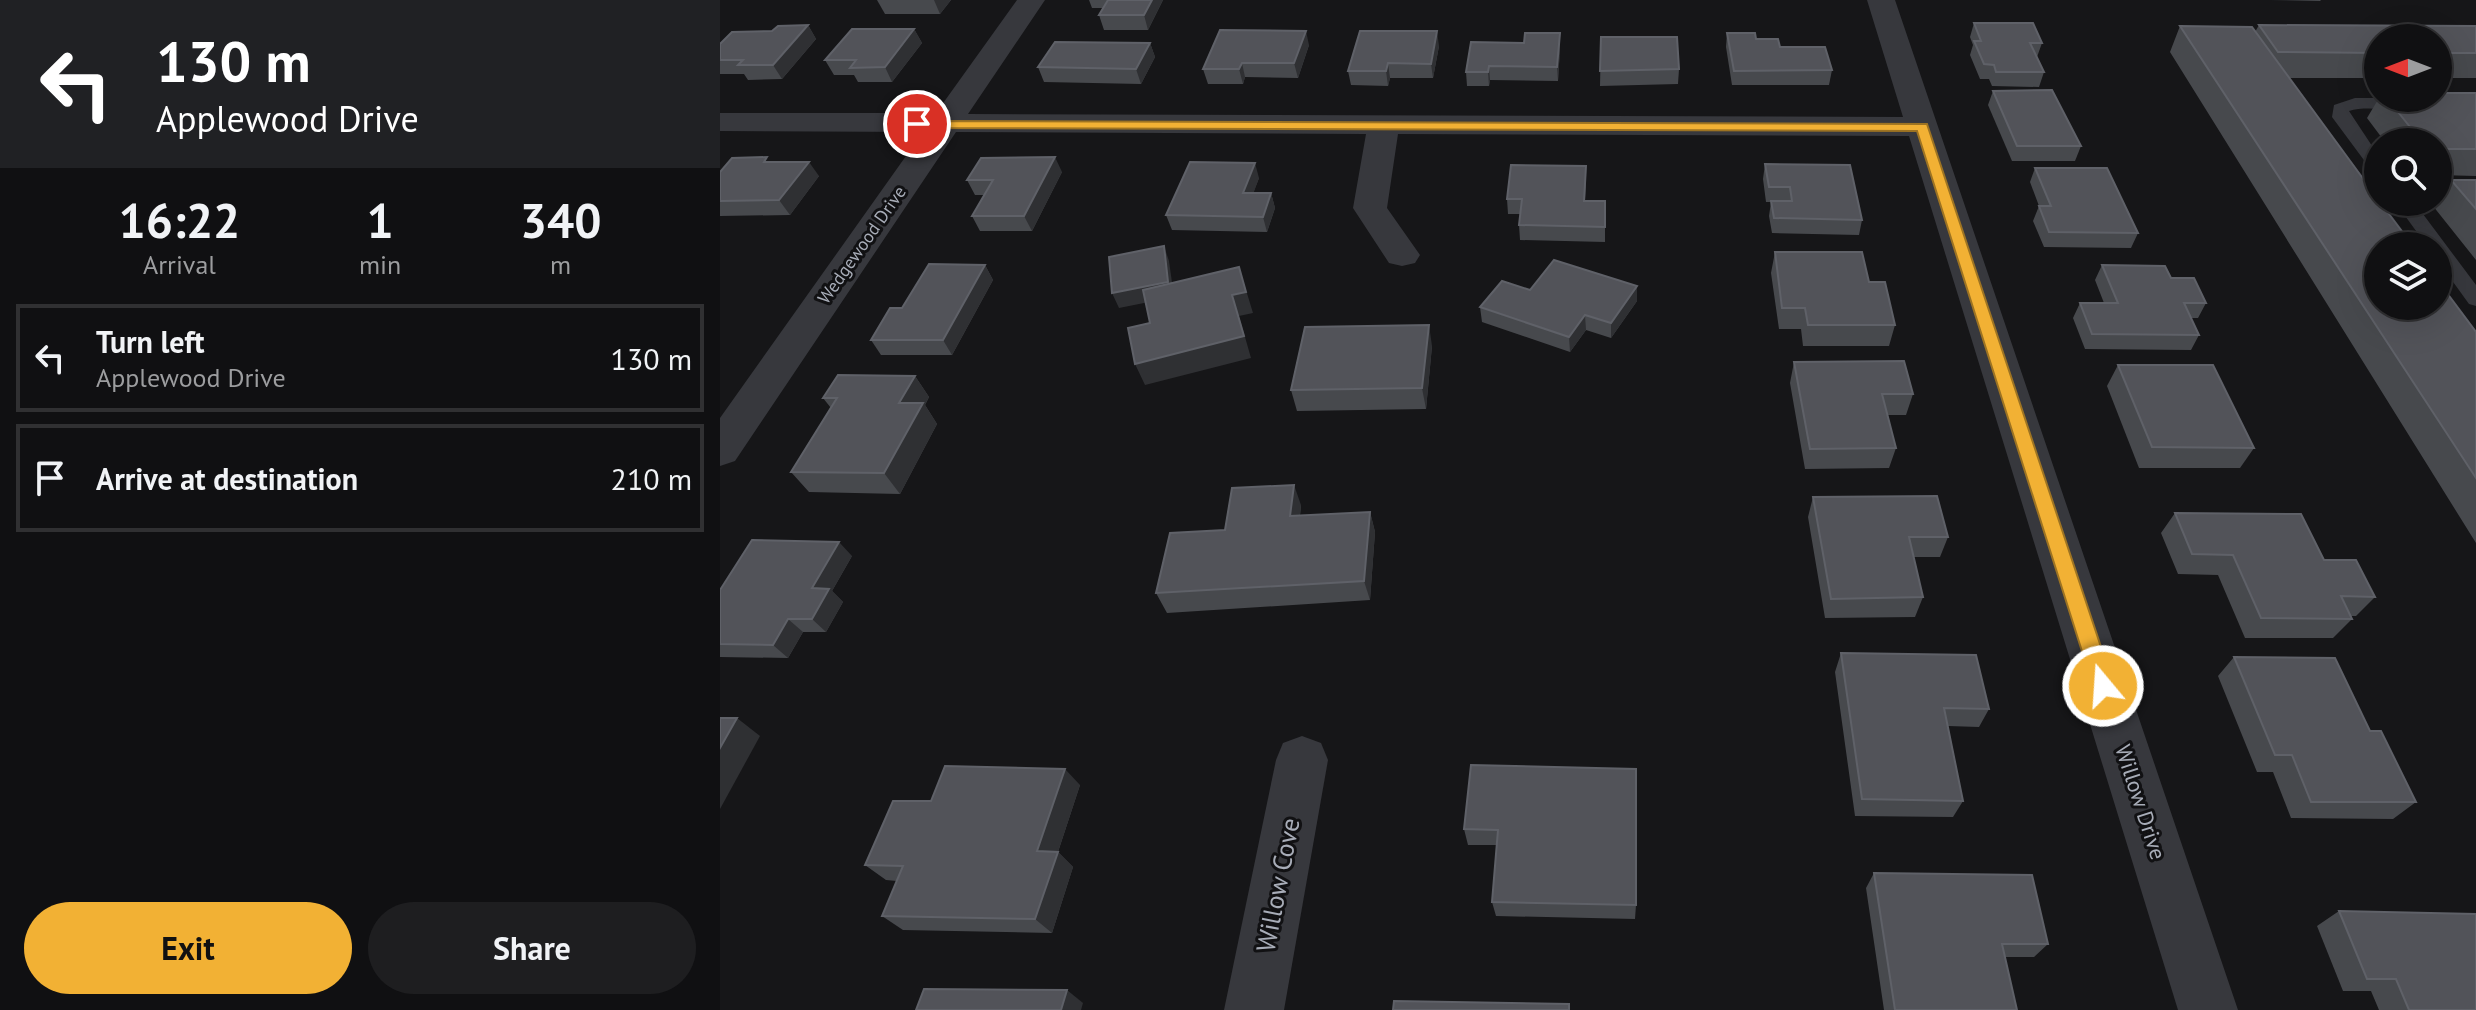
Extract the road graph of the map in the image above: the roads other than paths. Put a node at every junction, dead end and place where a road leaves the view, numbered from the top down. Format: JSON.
{"nodes":[{"id":1,"x":1031,"y":0,"type":"edge"},
{"id":2,"x":1881,"y":0,"type":"edge"},
{"id":3,"x":2364,"y":103,"type":"edge"},
{"id":4,"x":720,"y":122,"type":"edge"},
{"id":5,"x":946,"y":124,"type":"junction"},
{"id":6,"x":1384,"y":124,"type":"junction"},
{"id":7,"x":1922,"y":127,"type":"junction"},
{"id":8,"x":2364,"y":148,"type":"edge"},
{"id":9,"x":2452,"y":192,"type":"edge"},
{"id":10,"x":2476,"y":192,"type":"edge"},
{"id":11,"x":1402,"y":255,"type":"dead end"},
{"id":12,"x":2452,"y":266,"type":"edge"},
{"id":13,"x":2473,"y":292,"type":"edge"},
{"id":14,"x":720,"y":450,"type":"edge"},
{"id":15,"x":1302,"y":760,"type":"dead end"},
{"id":16,"x":1254,"y":1010,"type":"edge"},
{"id":17,"x":2208,"y":1010,"type":"edge"}],
"edges":[{"from":1,"to":5,"type":"street","name":"Wedgewood Drive"},
{"from":2,"to":7,"type":"street","name":"Willow Drive"},
{"from":3,"to":8,"type":"lane"},
{"from":4,"to":5,"type":"street"},
{"from":5,"to":6,"type":"street"},
{"from":5,"to":14,"type":"street","name":"Wedgewood Drive"},
{"from":6,"to":7,"type":"street"},
{"from":6,"to":11,"type":"street"},
{"from":7,"to":17,"type":"street","name":"Willow Drive"},
{"from":9,"to":10,"type":"lane"},
{"from":12,"to":13,"type":"lane"},
{"from":15,"to":16,"type":"street","name":"Willow Cove"}]}
